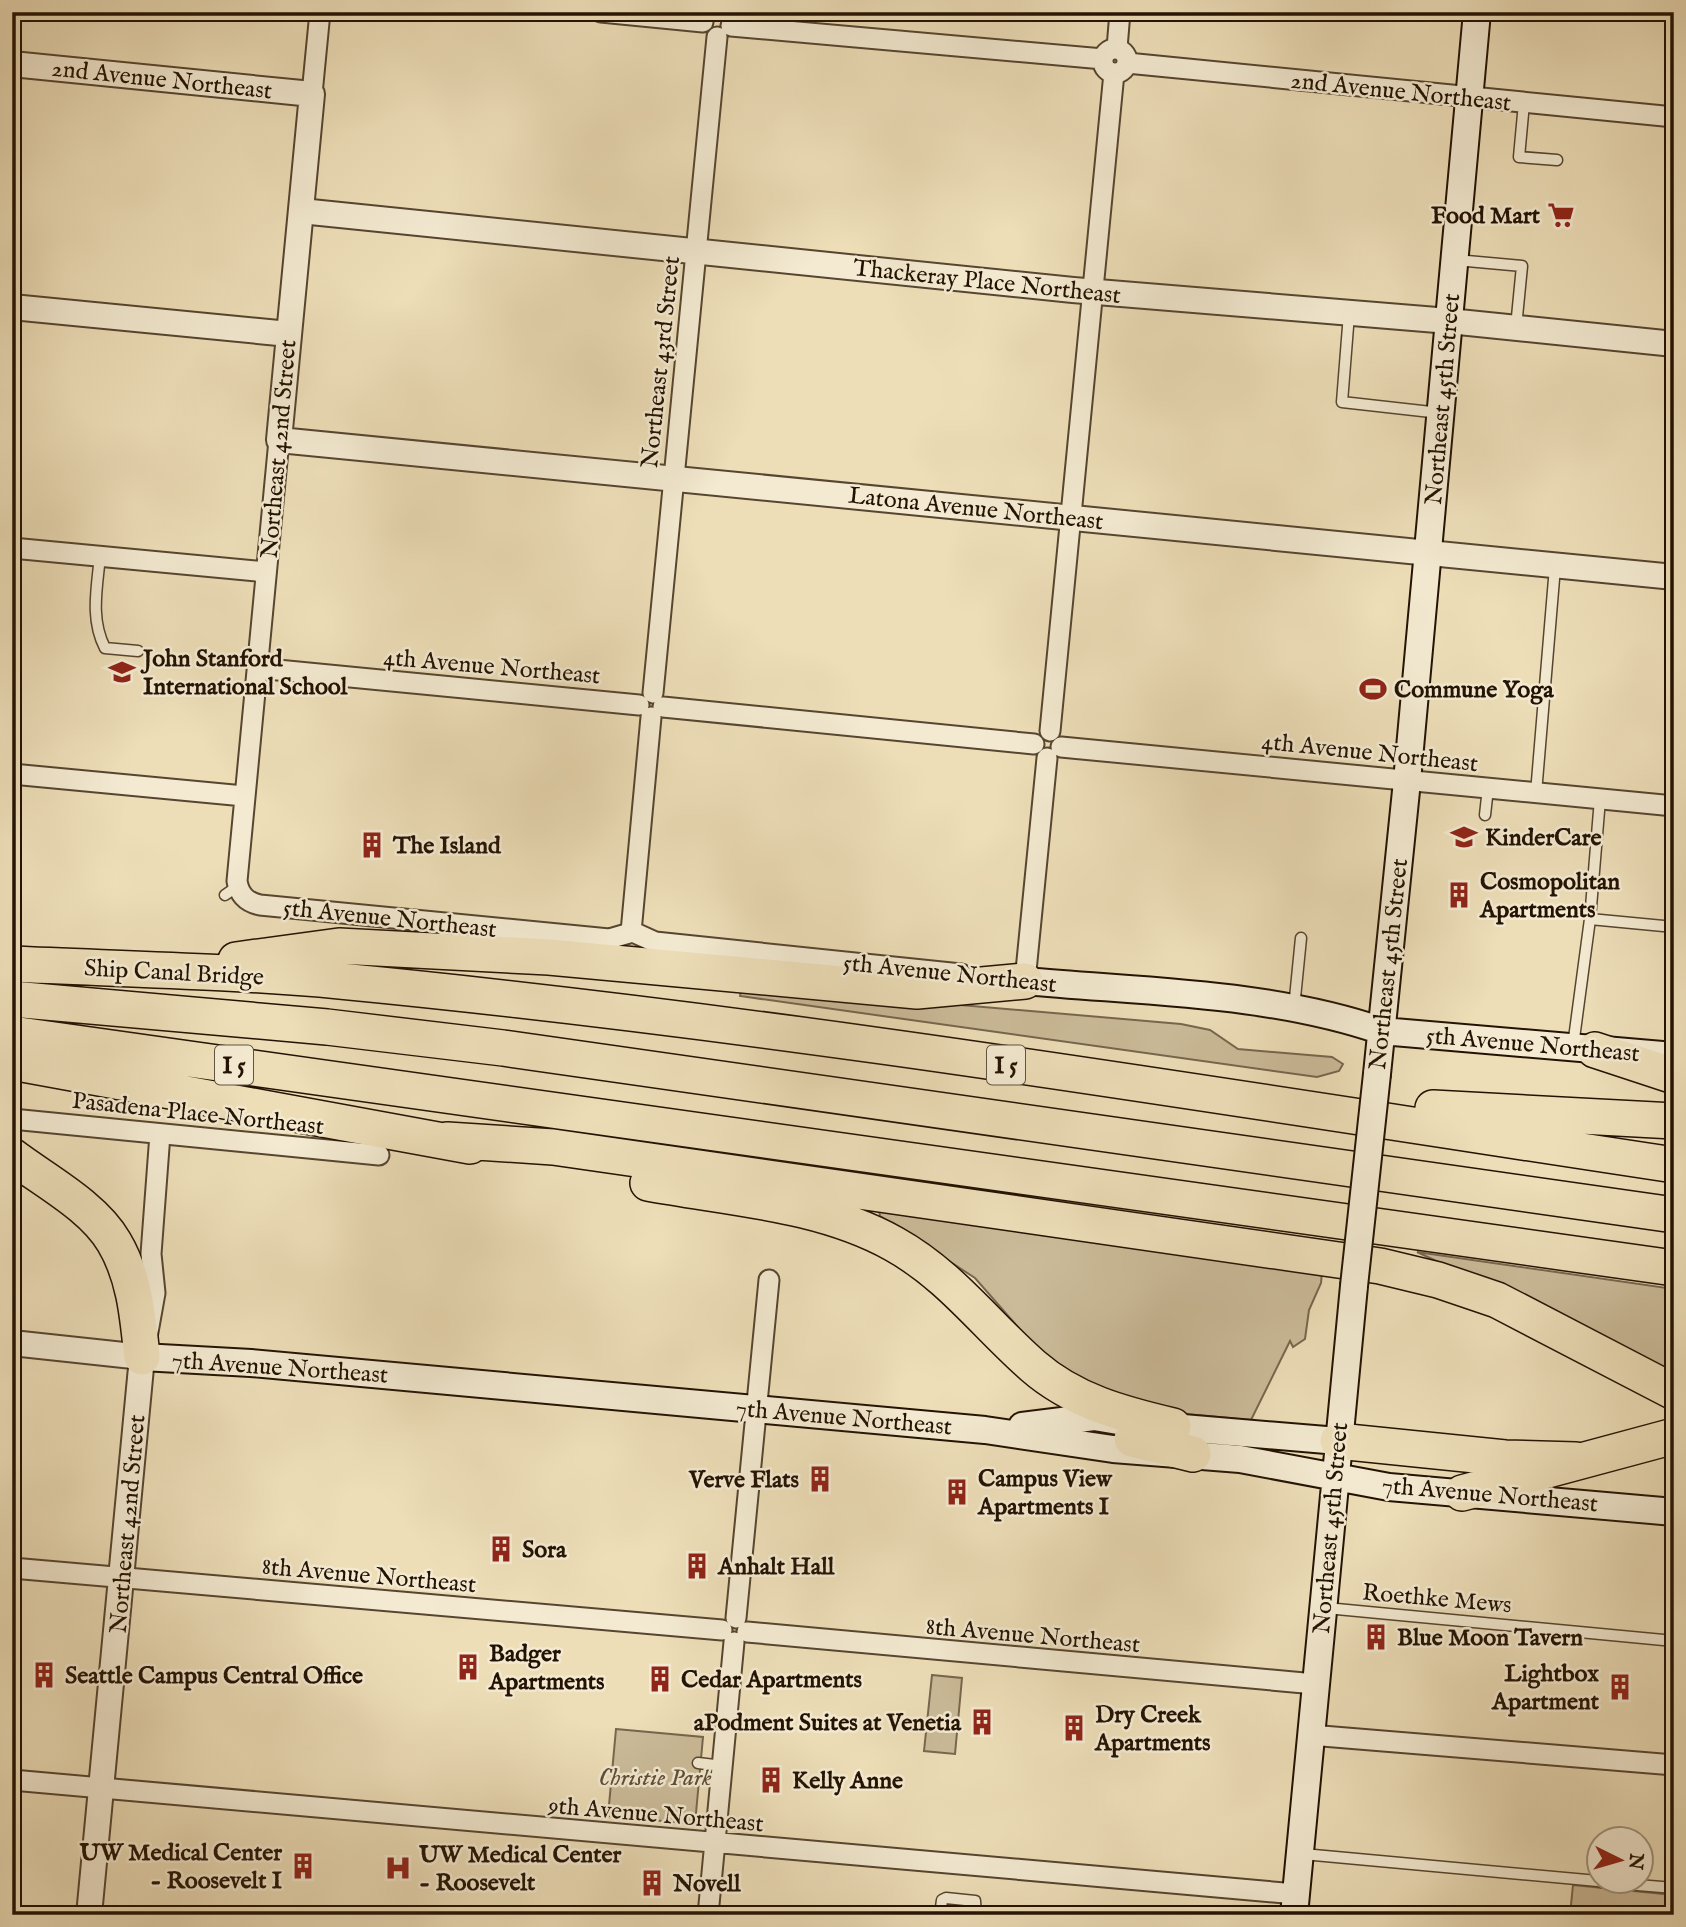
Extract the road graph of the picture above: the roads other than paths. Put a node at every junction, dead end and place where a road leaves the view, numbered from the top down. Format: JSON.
{"nodes":[{"id":1,"x":320,"y":12,"type":"edge"},
{"id":2,"x":601,"y":12,"type":"edge"},
{"id":3,"x":1120,"y":12,"type":"edge"},
{"id":4,"x":1477,"y":12,"type":"edge"},
{"id":5,"x":706,"y":17,"type":"edge"},
{"id":6,"x":725,"y":25,"type":"edge"},
{"id":7,"x":1115,"y":61,"type":"junction"},
{"id":8,"x":12,"y":64,"type":"edge"},
{"id":9,"x":312,"y":94,"type":"junction"},
{"id":10,"x":1469,"y":97,"type":"junction"},
{"id":11,"x":1524,"y":103,"type":"junction"},
{"id":12,"x":1674,"y":117,"type":"edge"},
{"id":13,"x":1556,"y":160,"type":"dead end"},
{"id":14,"x":301,"y":211,"type":"junction"},
{"id":15,"x":696,"y":252,"type":"junction"},
{"id":16,"x":1454,"y":260,"type":"junction"},
{"id":17,"x":1092,"y":292,"type":"junction"},
{"id":18,"x":12,"y":307,"type":"edge"},
{"id":19,"x":1349,"y":313,"type":"junction"},
{"id":20,"x":1449,"y":321,"type":"junction"},
{"id":21,"x":1516,"y":328,"type":"junction"},
{"id":22,"x":289,"y":334,"type":"junction"},
{"id":23,"x":1674,"y":344,"type":"edge"},
{"id":24,"x":1441,"y":413,"type":"junction"},
{"id":25,"x":279,"y":440,"type":"junction"},
{"id":26,"x":672,"y":479,"type":"junction"},
{"id":27,"x":1070,"y":517,"type":"junction"},
{"id":28,"x":12,"y":548,"type":"edge"},
{"id":29,"x":1428,"y":553,"type":"junction"},
{"id":30,"x":100,"y":556,"type":"junction"},
{"id":31,"x":1556,"y":565,"type":"junction"},
{"id":32,"x":266,"y":572,"type":"junction"},
{"id":33,"x":1674,"y":577,"type":"edge"},
{"id":34,"x":138,"y":651,"type":"dead end"},
{"id":35,"x":257,"y":668,"type":"junction"},
{"id":36,"x":651,"y":705,"type":"junction"},
{"id":37,"x":1048,"y":745,"type":"junction"},
{"id":38,"x":12,"y":774,"type":"edge"},
{"id":39,"x":1407,"y":780,"type":"junction"},
{"id":40,"x":1488,"y":788,"type":"junction"},
{"id":41,"x":1536,"y":793,"type":"junction"},
{"id":42,"x":244,"y":796,"type":"junction"},
{"id":43,"x":1600,"y":799,"type":"junction"},
{"id":44,"x":1674,"y":806,"type":"edge"},
{"id":45,"x":1485,"y":815,"type":"dead end"},
{"id":46,"x":232,"y":891,"type":"joint"},
{"id":47,"x":1590,"y":919,"type":"junction"},
{"id":48,"x":1674,"y":927,"type":"edge"},
{"id":49,"x":631,"y":932,"type":"junction"},
{"id":50,"x":1301,"y":938,"type":"dead end"},
{"id":51,"x":12,"y":964,"type":"edge"},
{"id":52,"x":160,"y":970,"type":"junction"},
{"id":53,"x":1025,"y":981,"type":"junction"},
{"id":54,"x":12,"y":999,"type":"edge"},
{"id":55,"x":1294,"y":1009,"type":"junction"},
{"id":56,"x":1382,"y":1031,"type":"junction"},
{"id":57,"x":12,"y":1034,"type":"edge"},
{"id":58,"x":1584,"y":1049,"type":"junction"},
{"id":59,"x":1674,"y":1055,"type":"edge"},
{"id":60,"x":12,"y":1062,"type":"edge"},
{"id":61,"x":1674,"y":1076,"type":"edge"},
{"id":62,"x":1205,"y":1094,"type":"junction"},
{"id":63,"x":12,"y":1119,"type":"edge"},
{"id":64,"x":1674,"y":1121,"type":"edge"},
{"id":65,"x":160,"y":1134,"type":"junction"},
{"id":66,"x":447,"y":1140,"type":"junction"},
{"id":67,"x":379,"y":1155,"type":"dead end"},
{"id":68,"x":12,"y":1156,"type":"edge"},
{"id":69,"x":1674,"y":1165,"type":"edge"},
{"id":70,"x":1674,"y":1215,"type":"edge"},
{"id":71,"x":1674,"y":1268,"type":"edge"},
{"id":72,"x":769,"y":1280,"type":"dead end"},
{"id":73,"x":12,"y":1343,"type":"edge"},
{"id":74,"x":142,"y":1357,"type":"junction"},
{"id":75,"x":1033,"y":1366,"type":"junction"},
{"id":76,"x":1674,"y":1392,"type":"edge"},
{"id":77,"x":756,"y":1409,"type":"junction"},
{"id":78,"x":1083,"y":1417,"type":"junction"},
{"id":79,"x":1173,"y":1426,"type":"junction"},
{"id":80,"x":985,"y":1430,"type":"junction"},
{"id":81,"x":1338,"y":1441,"type":"junction"},
{"id":82,"x":1657,"y":1441,"type":"edge"},
{"id":83,"x":1193,"y":1454,"type":"junction"},
{"id":84,"x":1576,"y":1460,"type":"junction"},
{"id":85,"x":1334,"y":1476,"type":"junction"},
{"id":86,"x":1462,"y":1493,"type":"junction"},
{"id":87,"x":1674,"y":1512,"type":"edge"},
{"id":88,"x":12,"y":1568,"type":"edge"},
{"id":89,"x":122,"y":1577,"type":"junction"},
{"id":90,"x":1322,"y":1608,"type":"junction"},
{"id":91,"x":735,"y":1631,"type":"junction"},
{"id":92,"x":1674,"y":1641,"type":"edge"},
{"id":93,"x":1315,"y":1685,"type":"junction"},
{"id":94,"x":1310,"y":1735,"type":"junction"},
{"id":95,"x":698,"y":1763,"type":"dead end"},
{"id":96,"x":1674,"y":1765,"type":"edge"},
{"id":97,"x":723,"y":1766,"type":"junction"},
{"id":98,"x":12,"y":1780,"type":"edge"},
{"id":99,"x":101,"y":1789,"type":"junction"},
{"id":100,"x":714,"y":1844,"type":"junction"},
{"id":101,"x":1299,"y":1854,"type":"junction"},
{"id":102,"x":1584,"y":1880,"type":"edge"},
{"id":103,"x":1654,"y":1886,"type":"edge"},
{"id":104,"x":1674,"y":1888,"type":"edge"},
{"id":105,"x":1295,"y":1905,"type":"edge"},
{"id":106,"x":89,"y":1915,"type":"edge"},
{"id":107,"x":708,"y":1915,"type":"edge"},
{"id":108,"x":940,"y":1915,"type":"edge"},
{"id":109,"x":976,"y":1915,"type":"edge"}],
"edges":[{"from":1,"to":9,"type":"street","name":"Northeast 42nd Street"},
{"from":2,"to":5,"type":"street"},
{"from":3,"to":7,"type":"street"},
{"from":4,"to":10,"type":"main road","name":"Northeast 45th Street"},
{"from":5,"to":6,"type":"street"},
{"from":6,"to":7,"type":"street","name":"2nd Avenue Northeast"},
{"from":6,"to":15,"type":"street","name":"Northeast 43rd Street"},
{"from":7,"to":10,"type":"street","name":"2nd Avenue Northeast"},
{"from":7,"to":17,"type":"street"},
{"from":8,"to":9,"type":"street","name":"2nd Avenue Northeast"},
{"from":9,"to":14,"type":"street","name":"Northeast 42nd Street"},
{"from":10,"to":11,"type":"street","name":"2nd Avenue Northeast"},
{"from":10,"to":16,"type":"main road","name":"Northeast 45th Street"},
{"from":11,"to":12,"type":"street","name":"2nd Avenue Northeast"},
{"from":11,"to":13,"type":"lane"},
{"from":14,"to":15,"type":"street","name":"Thackeray Place Northeast"},
{"from":14,"to":22,"type":"street","name":"Northeast 42nd Street"},
{"from":15,"to":17,"type":"street","name":"Thackeray Place Northeast"},
{"from":15,"to":26,"type":"street","name":"Northeast 43rd Street"},
{"from":16,"to":20,"type":"main road","name":"Northeast 45th Street"},
{"from":16,"to":21,"type":"lane"},
{"from":17,"to":19,"type":"street","name":"Thackeray Place Northeast"},
{"from":17,"to":27,"type":"street"},
{"from":18,"to":22,"type":"street"},
{"from":19,"to":20,"type":"street","name":"Thackeray Place Northeast"},
{"from":19,"to":24,"type":"lane"},
{"from":20,"to":21,"type":"street","name":"Thackeray Place Northeast"},
{"from":20,"to":24,"type":"main road","name":"Northeast 45th Street"},
{"from":21,"to":23,"type":"street","name":"Thackeray Place Northeast"},
{"from":22,"to":25,"type":"street","name":"Northeast 42nd Street"},
{"from":24,"to":29,"type":"main road","name":"Northeast 45th Street"},
{"from":25,"to":26,"type":"street","name":"Latona Avenue Northeast"},
{"from":25,"to":32,"type":"street","name":"Northeast 42nd Street"},
{"from":26,"to":27,"type":"street","name":"Latona Avenue Northeast"},
{"from":26,"to":36,"type":"street","name":"Northeast 43rd Street"},
{"from":27,"to":29,"type":"street","name":"Latona Avenue Northeast"},
{"from":27,"to":37,"type":"street"},
{"from":28,"to":30,"type":"street"},
{"from":29,"to":31,"type":"street","name":"Latona Avenue Northeast"},
{"from":29,"to":39,"type":"main road","name":"Northeast 45th Street"},
{"from":30,"to":32,"type":"street"},
{"from":30,"to":34,"type":"lane"},
{"from":31,"to":33,"type":"street","name":"Latona Avenue Northeast"},
{"from":31,"to":41,"type":"lane"},
{"from":32,"to":35,"type":"street","name":"Northeast 42nd Street"},
{"from":35,"to":36,"type":"street","name":"4th Avenue Northeast"},
{"from":35,"to":42,"type":"street","name":"Northeast 42nd Street"},
{"from":36,"to":37,"type":"street","name":"4th Avenue Northeast"},
{"from":36,"to":49,"type":"street","name":"Northeast 43rd Street"},
{"from":37,"to":39,"type":"street","name":"4th Avenue Northeast"},
{"from":37,"to":53,"type":"street"},
{"from":38,"to":42,"type":"street"},
{"from":39,"to":40,"type":"street","name":"4th Avenue Northeast"},
{"from":39,"to":56,"type":"main road","name":"Northeast 45th Street"},
{"from":40,"to":41,"type":"street","name":"4th Avenue Northeast"},
{"from":40,"to":45,"type":"lane"},
{"from":41,"to":43,"type":"street","name":"4th Avenue Northeast"},
{"from":42,"to":46,"type":"street","name":"Northeast 42nd Street"},
{"from":43,"to":44,"type":"street","name":"4th Avenue Northeast"},
{"from":43,"to":47,"type":"lane"},
{"from":46,"to":49,"type":"street","name":"5th Avenue Northeast"},
{"from":47,"to":48,"type":"lane"},
{"from":47,"to":58,"type":"lane"},
{"from":49,"to":53,"type":"street","name":"5th Avenue Northeast"},
{"from":50,"to":55,"type":"lane"},
{"from":51,"to":52,"type":"highway","name":"Ship Canal Bridge","number":"I 5"},
{"from":52,"to":53,"type":"highway"},
{"from":52,"to":62,"type":"highway","name":"Ship Canal Bridge","number":"I 5"},
{"from":53,"to":55,"type":"main road","name":"5th Avenue Northeast"},
{"from":54,"to":70,"type":"highway"},
{"from":55,"to":56,"type":"main road","name":"5th Avenue Northeast"},
{"from":56,"to":58,"type":"main road","name":"5th Avenue Northeast"},
{"from":56,"to":81,"type":"main road","name":"Northeast 45th Street","bridge":true},
{"from":57,"to":71,"type":"highway","number":"I 5"},
{"from":58,"to":59,"type":"main road","name":"5th Avenue Northeast"},
{"from":58,"to":61,"type":"highway"},
{"from":60,"to":66,"type":"highway"},
{"from":62,"to":64,"type":"highway"},
{"from":62,"to":69,"type":"highway","number":"I 5"},
{"from":63,"to":65,"type":"street","name":"Pasadena Place Northeast"},
{"from":65,"to":67,"type":"street","name":"Pasadena Place Northeast"},
{"from":65,"to":74,"type":"street","name":"Northeast 42nd Street"},
{"from":66,"to":75,"type":"highway"},
{"from":66,"to":76,"type":"highway"},
{"from":68,"to":74,"type":"highway"},
{"from":72,"to":77,"type":"street"},
{"from":73,"to":74,"type":"street","name":"7th Avenue Northeast"},
{"from":74,"to":77,"type":"main road","name":"7th Avenue Northeast"},
{"from":74,"to":89,"type":"street","name":"Northeast 42nd Street"},
{"from":75,"to":78,"type":"highway"},
{"from":75,"to":79,"type":"highway"},
{"from":77,"to":80,"type":"main road","name":"7th Avenue Northeast"},
{"from":77,"to":91,"type":"street"},
{"from":78,"to":79,"type":"main road"},
{"from":78,"to":80,"type":"main road"},
{"from":78,"to":83,"type":"highway"},
{"from":79,"to":81,"type":"main road"},
{"from":80,"to":83,"type":"main road","name":"7th Avenue Northeast"},
{"from":81,"to":84,"type":"highway"},
{"from":81,"to":85,"type":"main road","name":"Northeast 45th Street"},
{"from":82,"to":84,"type":"highway"},
{"from":83,"to":85,"type":"main road","name":"7th Avenue Northeast"},
{"from":84,"to":86,"type":"highway"},
{"from":85,"to":86,"type":"main road","name":"7th Avenue Northeast"},
{"from":85,"to":90,"type":"main road","name":"Northeast 45th Street"},
{"from":86,"to":87,"type":"main road","name":"7th Avenue Northeast"},
{"from":88,"to":89,"type":"street","name":"8th Avenue Northeast"},
{"from":89,"to":91,"type":"street","name":"8th Avenue Northeast"},
{"from":89,"to":99,"type":"street","name":"Northeast 42nd Street"},
{"from":90,"to":92,"type":"lane","name":"Roethke Mews"},
{"from":90,"to":93,"type":"main road","name":"Northeast 45th Street"},
{"from":91,"to":93,"type":"street","name":"8th Avenue Northeast"},
{"from":91,"to":97,"type":"street"},
{"from":93,"to":94,"type":"main road","name":"Northeast 45th Street"},
{"from":94,"to":96,"type":"street"},
{"from":94,"to":101,"type":"main road","name":"Northeast 45th Street"},
{"from":95,"to":97,"type":"lane"},
{"from":97,"to":100,"type":"street"},
{"from":98,"to":99,"type":"street","name":"9th Avenue Northeast"},
{"from":99,"to":100,"type":"street","name":"9th Avenue Northeast"},
{"from":99,"to":106,"type":"street","name":"Northeast 42nd Street"},
{"from":100,"to":105,"type":"street","name":"9th Avenue Northeast"},
{"from":100,"to":107,"type":"street"},
{"from":101,"to":102,"type":"lane"},
{"from":101,"to":105,"type":"main road","name":"Northeast 45th Street"},
{"from":103,"to":104,"type":"lane"},
{"from":108,"to":109,"type":"lane"}]}
